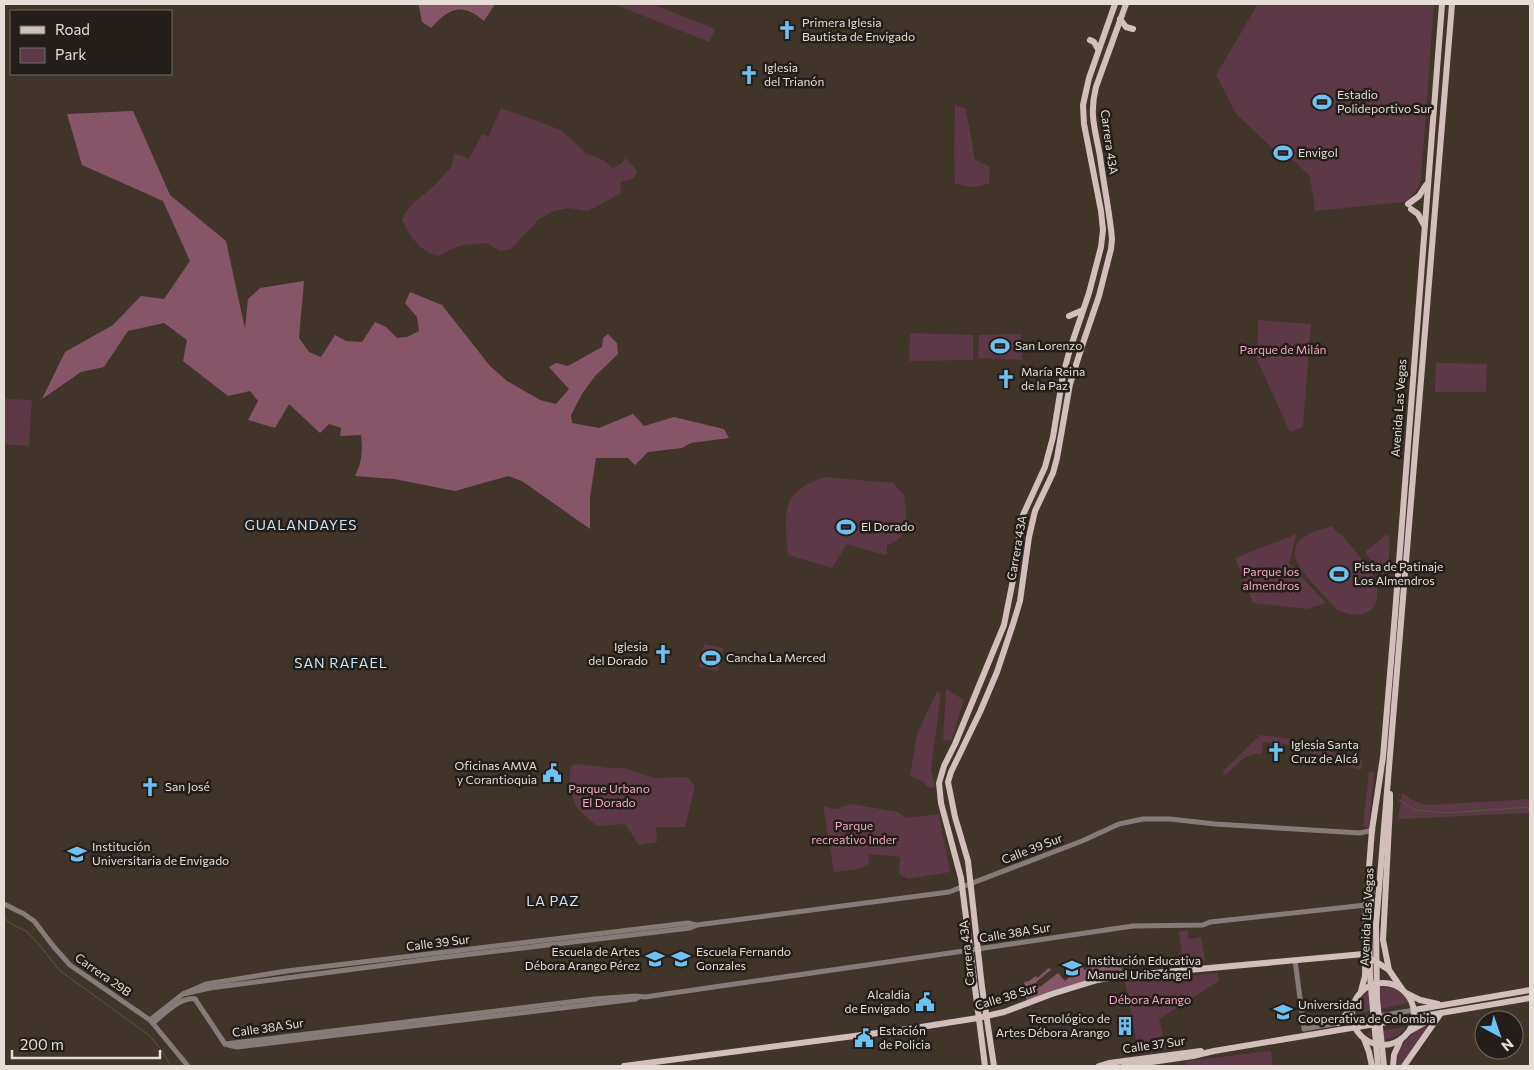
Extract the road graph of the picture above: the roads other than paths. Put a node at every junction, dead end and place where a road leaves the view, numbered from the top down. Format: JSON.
{"nodes":[{"id":1,"x":1115,"y":4,"type":"edge"},
{"id":2,"x":1126,"y":4,"type":"edge"},
{"id":3,"x":1442,"y":4,"type":"edge"},
{"id":4,"x":1452,"y":4,"type":"edge"},
{"id":5,"x":1120,"y":19,"type":"junction"},
{"id":6,"x":1133,"y":29,"type":"dead end"},
{"id":7,"x":1090,"y":40,"type":"dead end"},
{"id":8,"x":1098,"y":49,"type":"junction"},
{"id":9,"x":1428,"y":179,"type":"junction"},
{"id":10,"x":1424,"y":227,"type":"junction"},
{"id":11,"x":1083,"y":310,"type":"junction"},
{"id":12,"x":1069,"y":316,"type":"dead end"},
{"id":13,"x":1393,"y":630,"type":"junction"},
{"id":14,"x":1399,"y":652,"type":"junction"},
{"id":15,"x":1388,"y":768,"type":"junction"},
{"id":16,"x":1379,"y":783,"type":"junction"},
{"id":17,"x":1387,"y":790,"type":"junction"},
{"id":18,"x":1374,"y":830,"type":"junction"},
{"id":19,"x":971,"y":883,"type":"junction"},
{"id":20,"x":962,"y":886,"type":"junction"},
{"id":21,"x":4,"y":904,"type":"edge"},
{"id":22,"x":1366,"y":905,"type":"junction"},
{"id":23,"x":697,"y":925,"type":"junction"},
{"id":24,"x":1373,"y":925,"type":"junction"},
{"id":25,"x":1383,"y":940,"type":"junction"},
{"id":26,"x":1365,"y":943,"type":"junction"},
{"id":27,"x":978,"y":949,"type":"junction"},
{"id":28,"x":970,"y":950,"type":"junction"},
{"id":29,"x":1364,"y":954,"type":"junction"},
{"id":30,"x":1295,"y":960,"type":"junction"},
{"id":31,"x":1390,"y":970,"type":"junction"},
{"id":32,"x":199,"y":990,"type":"junction"},
{"id":33,"x":1530,"y":990,"type":"edge"},
{"id":34,"x":1361,"y":991,"type":"junction"},
{"id":35,"x":1405,"y":991,"type":"junction"},
{"id":36,"x":183,"y":994,"type":"junction"},
{"id":37,"x":1530,"y":998,"type":"edge"},
{"id":38,"x":195,"y":999,"type":"junction"},
{"id":39,"x":1444,"y":1005,"type":"junction"},
{"id":40,"x":1352,"y":1006,"type":"junction"},
{"id":41,"x":1441,"y":1013,"type":"junction"},
{"id":42,"x":1414,"y":1014,"type":"junction"},
{"id":43,"x":986,"y":1016,"type":"junction"},
{"id":44,"x":978,"y":1018,"type":"junction"},
{"id":45,"x":1352,"y":1021,"type":"junction"},
{"id":46,"x":151,"y":1022,"type":"junction"},
{"id":47,"x":1339,"y":1027,"type":"junction"},
{"id":48,"x":1355,"y":1028,"type":"junction"},
{"id":49,"x":1292,"y":1032,"type":"dead end"},
{"id":50,"x":1409,"y":1032,"type":"junction"},
{"id":51,"x":1298,"y":1037,"type":"junction"},
{"id":52,"x":1362,"y":1037,"type":"junction"},
{"id":53,"x":1402,"y":1039,"type":"junction"},
{"id":54,"x":1214,"y":1051,"type":"junction"},
{"id":55,"x":188,"y":1066,"type":"edge"},
{"id":56,"x":624,"y":1066,"type":"edge"},
{"id":57,"x":986,"y":1066,"type":"edge"},
{"id":58,"x":994,"y":1066,"type":"edge"},
{"id":59,"x":1099,"y":1066,"type":"edge"},
{"id":60,"x":1124,"y":1066,"type":"edge"},
{"id":61,"x":1372,"y":1066,"type":"edge"},
{"id":62,"x":1378,"y":1066,"type":"edge"},
{"id":63,"x":1384,"y":1066,"type":"edge"},
{"id":64,"x":1393,"y":1066,"type":"edge"},
{"id":65,"x":1404,"y":1066,"type":"edge"}],
"edges":[{"from":1,"to":8,"type":"main road","name":"Carrera 43A"},
{"from":2,"to":5,"type":"main road","name":"Carrera 43A"},
{"from":3,"to":9,"type":"main road","name":"Avenida Las Vegas"},
{"from":4,"to":14,"type":"main road","name":"Avenida Las Vegas"},
{"from":5,"to":6,"type":"main road"},
{"from":5,"to":19,"type":"main road","name":"Carrera 43A"},
{"from":7,"to":8,"type":"main road"},
{"from":8,"to":11,"type":"main road","name":"Carrera 43A"},
{"from":9,"to":10,"type":"main road","name":"Avenida Las Vegas"},
{"from":9,"to":10,"type":"main road"},
{"from":10,"to":13,"type":"main road","name":"Avenida Las Vegas"},
{"from":11,"to":12,"type":"main road"},
{"from":11,"to":20,"type":"main road","name":"Carrera 43A"},
{"from":13,"to":14,"type":"main road"},
{"from":13,"to":16,"type":"main road","name":"Avenida Las Vegas"},
{"from":14,"to":15,"type":"main road","name":"Avenida Las Vegas"},
{"from":15,"to":17,"type":"main road","name":"Avenida Las Vegas"},
{"from":15,"to":25,"type":"main road","name":"Avenida Las Vegas"},
{"from":16,"to":17,"type":"main road"},
{"from":16,"to":18,"type":"main road","name":"Avenida Las Vegas"},
{"from":17,"to":24,"type":"main road","name":"Avenida Las Vegas"},
{"from":18,"to":19,"type":"street","name":"Calle 39 Sur"},
{"from":18,"to":22,"type":"main road","name":"Avenida Las Vegas"},
{"from":18,"to":24,"type":"main road","name":"Avenida Las Vegas"},
{"from":19,"to":20,"type":"street","name":"Calle 39 Sur"},
{"from":19,"to":27,"type":"main road","name":"Carrera 43A"},
{"from":20,"to":23,"type":"street","name":"Calle 39 Sur"},
{"from":20,"to":28,"type":"main road","name":"Carrera 43A"},
{"from":21,"to":46,"type":"street","name":"Carrera 29B"},
{"from":22,"to":26,"type":"main road","name":"Avenida Las Vegas"},
{"from":22,"to":27,"type":"street","name":"Calle 38A Sur"},
{"from":23,"to":32,"type":"street","name":"Calle 39 Sur"},
{"from":23,"to":36,"type":"street","name":"Calle 39 Sur"},
{"from":24,"to":62,"type":"main road","name":"Avenida Las Vegas","bridge":true},
{"from":24,"to":63,"type":"main road","name":"Avenida Las Vegas","bridge":true},
{"from":25,"to":26,"type":"main road"},
{"from":25,"to":31,"type":"main road","name":"Avenida Las Vegas"},
{"from":26,"to":29,"type":"main road","name":"Avenida Las Vegas"},
{"from":27,"to":28,"type":"street","name":"Calle 38A Sur"},
{"from":27,"to":43,"type":"main road","name":"Carrera 43A"},
{"from":28,"to":38,"type":"street","name":"Calle 38A Sur"},
{"from":28,"to":44,"type":"main road","name":"Carrera 43A"},
{"from":29,"to":30,"type":"main road","name":"Calle 38 Sur"},
{"from":29,"to":31,"type":"main road"},
{"from":29,"to":34,"type":"main road","name":"Avenida Las Vegas"},
{"from":30,"to":43,"type":"main road","name":"Calle 38 Sur"},
{"from":30,"to":47,"type":"street","name":"Calle 37 Sur"},
{"from":31,"to":35,"type":"main road"},
{"from":32,"to":36,"type":"street","name":"Calle 39 Sur"},
{"from":32,"to":38,"type":"street"},
{"from":33,"to":39,"type":"main road","name":"Calle 37 Sur"},
{"from":34,"to":35,"type":"main road"},
{"from":34,"to":40,"type":"main road"},
{"from":35,"to":39,"type":"main road"},
{"from":35,"to":42,"type":"main road"},
{"from":36,"to":46,"type":"street","name":"Calle 39 Sur"},
{"from":37,"to":41,"type":"main road","name":"Calle 37 Sur"},
{"from":38,"to":46,"type":"street"},
{"from":39,"to":42,"type":"main road","name":"Calle 37 Sur"},
{"from":40,"to":45,"type":"main road"},
{"from":40,"to":47,"type":"main road"},
{"from":41,"to":42,"type":"main road","name":"Calle 37 Sur"},
{"from":41,"to":50,"type":"main road"},
{"from":41,"to":65,"type":"main road"},
{"from":42,"to":45,"type":"street","name":"Calle 37 Sur"},
{"from":42,"to":48,"type":"main road","name":"Calle 37 Sur"},
{"from":42,"to":50,"type":"main road"},
{"from":43,"to":44,"type":"main road","name":"Calle 38 Sur"},
{"from":43,"to":58,"type":"main road","name":"Carrera 43A"},
{"from":44,"to":56,"type":"main road","name":"Calle 38 Sur"},
{"from":44,"to":57,"type":"main road","name":"Carrera 43A"},
{"from":45,"to":47,"type":"street","name":"Calle 37 Sur"},
{"from":45,"to":48,"type":"main road"},
{"from":46,"to":55,"type":"street","name":"Carrera 29B"},
{"from":47,"to":48,"type":"main road","name":"Calle 37 Sur"},
{"from":47,"to":51,"type":"main road","name":"Calle 37 Sur"},
{"from":47,"to":52,"type":"main road"},
{"from":48,"to":52,"type":"main road"},
{"from":49,"to":51,"type":"main road"},
{"from":50,"to":53,"type":"main road"},
{"from":51,"to":54,"type":"main road","name":"Calle 37 Sur"},
{"from":52,"to":53,"type":"main road"},
{"from":52,"to":61,"type":"main road"},
{"from":53,"to":64,"type":"main road"},
{"from":54,"to":59,"type":"main road","name":"Calle 37 Sur"},
{"from":54,"to":60,"type":"main road","name":"Calle 37 Sur"}]}
